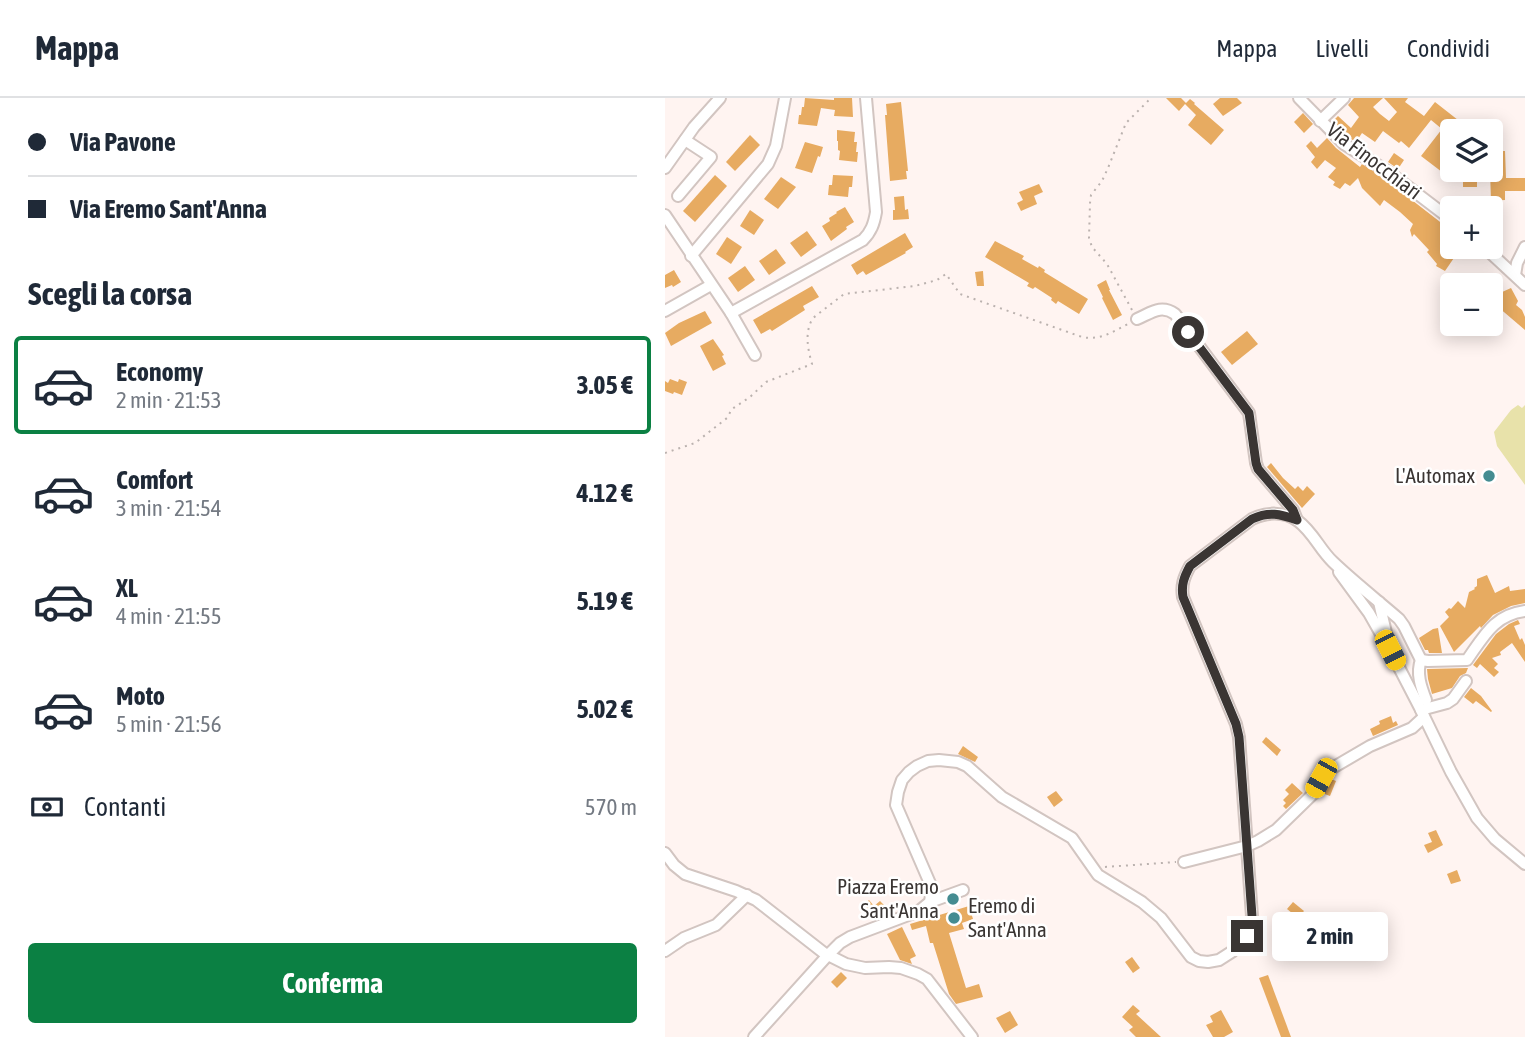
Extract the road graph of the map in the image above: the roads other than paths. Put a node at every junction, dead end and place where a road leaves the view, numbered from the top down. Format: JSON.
{"nodes":[{"id":1,"x":720,"y":98,"type":"edge"},
{"id":2,"x":785,"y":98,"type":"edge"},
{"id":3,"x":866,"y":98,"type":"edge"},
{"id":4,"x":1299,"y":98,"type":"edge"},
{"id":5,"x":1344,"y":98,"type":"edge"},
{"id":6,"x":1321,"y":121,"type":"junction"},
{"id":7,"x":685,"y":140,"type":"junction"},
{"id":8,"x":665,"y":168,"type":"edge"},
{"id":9,"x":678,"y":196,"type":"dead end"},
{"id":10,"x":1440,"y":211,"type":"edge"},
{"id":11,"x":666,"y":217,"type":"edge"},
{"id":12,"x":1525,"y":247,"type":"edge"},
{"id":13,"x":691,"y":256,"type":"junction"},
{"id":14,"x":1497,"y":259,"type":"edge"},
{"id":15,"x":1522,"y":281,"type":"edge"},
{"id":16,"x":711,"y":285,"type":"junction"},
{"id":17,"x":665,"y":311,"type":"edge"},
{"id":18,"x":731,"y":313,"type":"junction"},
{"id":19,"x":1137,"y":319,"type":"road end"},
{"id":20,"x":755,"y":355,"type":"dead end"},
{"id":21,"x":1297,"y":520,"type":"junction"},
{"id":22,"x":1331,"y":561,"type":"junction"},
{"id":23,"x":1378,"y":601,"type":"junction"},
{"id":24,"x":1525,"y":611,"type":"edge"},
{"id":25,"x":1369,"y":614,"type":"junction"},
{"id":26,"x":1390,"y":650,"type":"junction"},
{"id":27,"x":1421,"y":660,"type":"junction"},
{"id":28,"x":1466,"y":681,"type":"dead end"},
{"id":29,"x":1424,"y":709,"type":"junction"},
{"id":30,"x":1247,"y":846,"type":"junction"},
{"id":31,"x":665,"y":853,"type":"edge"},
{"id":32,"x":1184,"y":862,"type":"road end"},
{"id":33,"x":1525,"y":864,"type":"edge"},
{"id":34,"x":963,"y":890,"type":"dead end"},
{"id":35,"x":747,"y":895,"type":"junction"},
{"id":36,"x":930,"y":902,"type":"junction"},
{"id":37,"x":665,"y":951,"type":"edge"},
{"id":38,"x":828,"y":955,"type":"junction"},
{"id":39,"x":754,"y":1037,"type":"edge"},
{"id":40,"x":972,"y":1037,"type":"edge"}],
"edges":[{"from":1,"to":7,"type":"street"},
{"from":2,"to":13,"type":"street"},
{"from":3,"to":18,"type":"street"},
{"from":4,"to":6,"type":"street","name":"Via Finocchiari"},
{"from":5,"to":6,"type":"street"},
{"from":6,"to":10,"type":"street","name":"Via Finocchiari"},
{"from":7,"to":8,"type":"street"},
{"from":7,"to":9,"type":"street"},
{"from":11,"to":13,"type":"street"},
{"from":12,"to":15,"type":"street"},
{"from":13,"to":16,"type":"street"},
{"from":14,"to":15,"type":"street"},
{"from":16,"to":17,"type":"street"},
{"from":16,"to":18,"type":"street"},
{"from":18,"to":20,"type":"street"},
{"from":19,"to":21,"type":"street"},
{"from":21,"to":22,"type":"street"},
{"from":21,"to":30,"type":"street"},
{"from":22,"to":23,"type":"street"},
{"from":22,"to":25,"type":"street"},
{"from":23,"to":25,"type":"street"},
{"from":23,"to":26,"type":"street"},
{"from":23,"to":27,"type":"street"},
{"from":24,"to":27,"type":"street"},
{"from":25,"to":26,"type":"street"},
{"from":26,"to":29,"type":"street"},
{"from":27,"to":29,"type":"street"},
{"from":28,"to":29,"type":"street"},
{"from":29,"to":30,"type":"street"},
{"from":29,"to":33,"type":"street"},
{"from":30,"to":32,"type":"street"},
{"from":30,"to":36,"type":"street"},
{"from":31,"to":35,"type":"street"},
{"from":34,"to":36,"type":"street"},
{"from":35,"to":37,"type":"street"},
{"from":35,"to":38,"type":"street"},
{"from":36,"to":38,"type":"street"},
{"from":38,"to":39,"type":"street"},
{"from":38,"to":40,"type":"street"}]}
